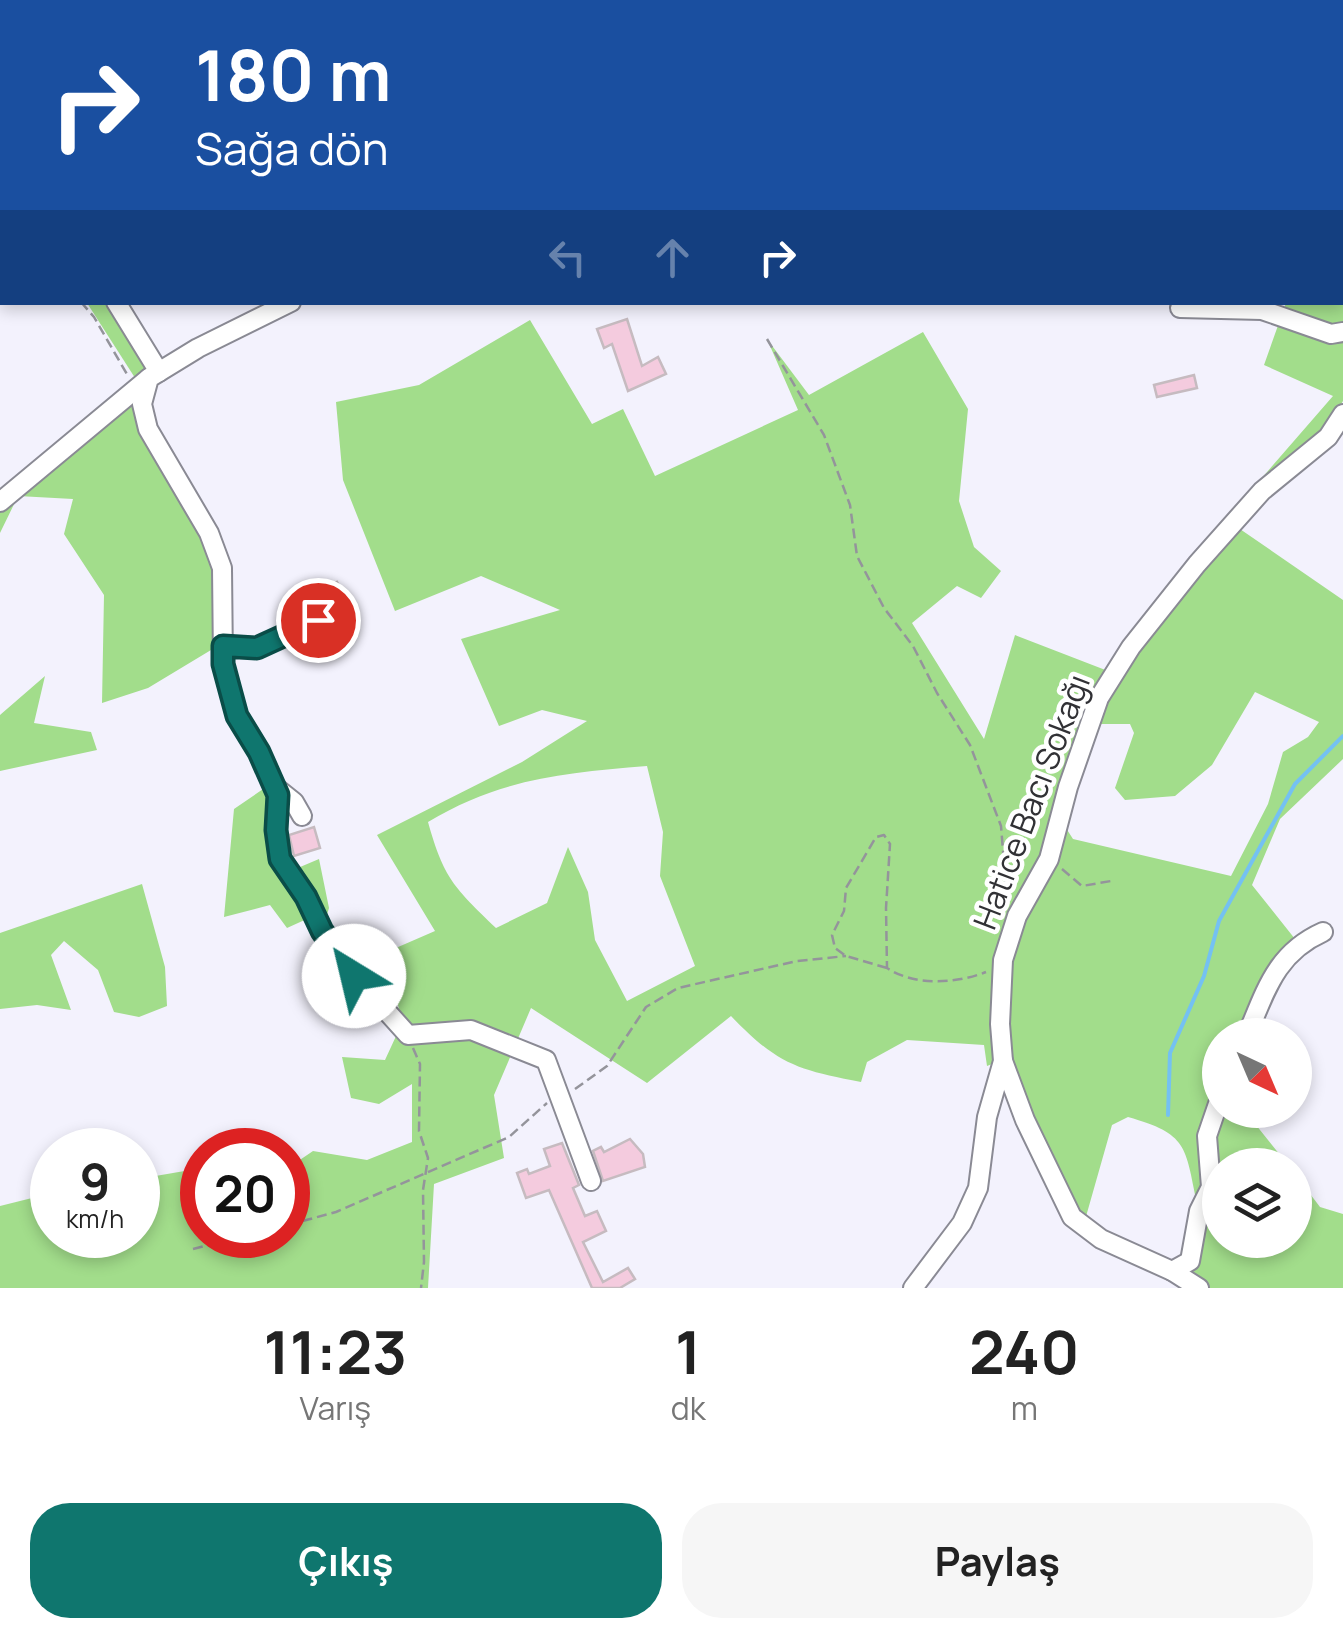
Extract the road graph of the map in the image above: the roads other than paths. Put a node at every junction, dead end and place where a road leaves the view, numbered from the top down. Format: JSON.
{"nodes":[{"id":1,"x":117,"y":305,"type":"edge"},
{"id":2,"x":284,"y":305,"type":"edge"},
{"id":3,"x":1180,"y":308,"type":"dead end"},
{"id":4,"x":1343,"y":332,"type":"edge"},
{"id":5,"x":148,"y":380,"type":"junction"},
{"id":6,"x":1343,"y":414,"type":"edge"},
{"id":7,"x":0,"y":502,"type":"edge"},
{"id":8,"x":318,"y":620,"type":"dead end"},
{"id":9,"x":223,"y":646,"type":"junction"},
{"id":10,"x":274,"y":786,"type":"junction"},
{"id":11,"x":302,"y":816,"type":"dead end"},
{"id":12,"x":1323,"y":932,"type":"dead end"},
{"id":13,"x":1255,"y":1018,"type":"edge"},
{"id":14,"x":1003,"y":1060,"type":"junction"},
{"id":15,"x":1210,"y":1128,"type":"edge"},
{"id":16,"x":591,"y":1181,"type":"dead end"},
{"id":17,"x":1172,"y":1270,"type":"junction"},
{"id":18,"x":912,"y":1288,"type":"edge"},
{"id":19,"x":1199,"y":1288,"type":"edge"}],
"edges":[{"from":1,"to":5,"type":"street"},
{"from":2,"to":5,"type":"street"},
{"from":3,"to":4,"type":"street"},
{"from":5,"to":7,"type":"street"},
{"from":5,"to":9,"type":"street"},
{"from":6,"to":14,"type":"street","name":"Hatice Bacı Sokağı"},
{"from":8,"to":9,"type":"street"},
{"from":9,"to":10,"type":"street"},
{"from":10,"to":11,"type":"street"},
{"from":10,"to":16,"type":"street"},
{"from":12,"to":13,"type":"street"},
{"from":14,"to":17,"type":"street"},
{"from":14,"to":18,"type":"street","name":"Hatice Bacı Sokağı"},
{"from":15,"to":17,"type":"street"},
{"from":17,"to":19,"type":"street"}]}
